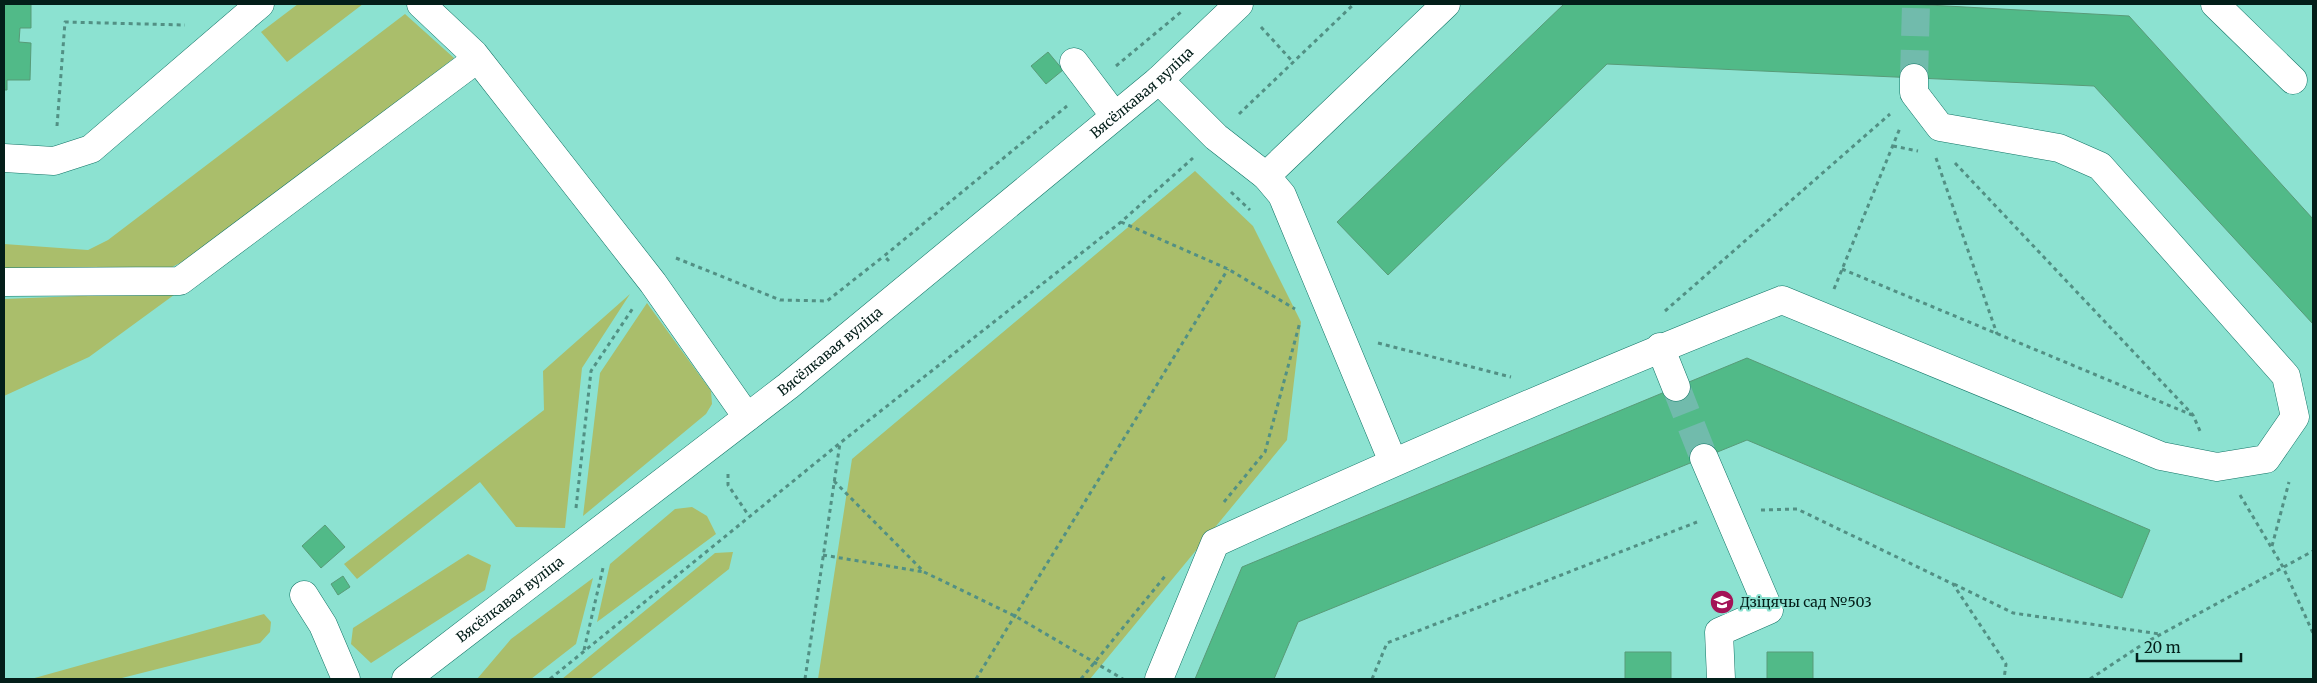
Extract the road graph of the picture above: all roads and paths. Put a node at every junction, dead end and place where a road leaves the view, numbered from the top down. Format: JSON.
{"nodes":[{"id":1,"x":421,"y":4,"type":"edge"},
{"id":2,"x":1239,"y":4,"type":"edge"},
{"id":3,"x":1354,"y":4,"type":"edge"},
{"id":4,"x":1446,"y":4,"type":"edge"},
{"id":5,"x":2215,"y":4,"type":"edge"},
{"id":6,"x":256,"y":5,"type":"edge"},
{"id":7,"x":1260,"y":25,"type":"dead end"},
{"id":8,"x":233,"y":26,"type":"junction"},
{"id":9,"x":477,"y":59,"type":"junction"},
{"id":10,"x":1292,"y":61,"type":"junction"},
{"id":11,"x":1074,"y":62,"type":"dead end"},
{"id":12,"x":1159,"y":80,"type":"junction"},
{"id":13,"x":2293,"y":80,"type":"dead end"},
{"id":14,"x":1914,"y":86,"type":"junction"},
{"id":15,"x":1114,"y":115,"type":"junction"},
{"id":16,"x":1216,"y":137,"type":"junction"},
{"id":17,"x":1892,"y":146,"type":"junction"},
{"id":18,"x":1926,"y":152,"type":"dead end"},
{"id":19,"x":1941,"y":154,"type":"dead end"},
{"id":20,"x":4,"y":158,"type":"edge"},
{"id":21,"x":54,"y":161,"type":"junction"},
{"id":22,"x":1955,"y":162,"type":"dead end"},
{"id":23,"x":1201,"y":164,"type":"dead end"},
{"id":24,"x":1266,"y":176,"type":"junction"},
{"id":25,"x":1228,"y":189,"type":"dead end"},
{"id":26,"x":1254,"y":214,"type":"dead end"},
{"id":27,"x":1121,"y":222,"type":"junction"},
{"id":28,"x":884,"y":256,"type":"dead end"},
{"id":29,"x":1228,"y":268,"type":"junction"},
{"id":30,"x":1842,"y":269,"type":"junction"},
{"id":31,"x":4,"y":282,"type":"edge"},
{"id":32,"x":653,"y":283,"type":"junction"},
{"id":33,"x":1298,"y":305,"type":"dead end"},
{"id":34,"x":1664,"y":312,"type":"dead end"},
{"id":35,"x":1302,"y":314,"type":"junction"},
{"id":36,"x":1823,"y":317,"type":"junction"},
{"id":37,"x":1339,"y":334,"type":"junction"},
{"id":38,"x":1997,"y":334,"type":"junction"},
{"id":39,"x":1660,"y":348,"type":"junction"},
{"id":40,"x":1517,"y":379,"type":"dead end"},
{"id":41,"x":1676,"y":387,"type":"tunnel mouth"},
{"id":42,"x":2194,"y":416,"type":"junction"},
{"id":43,"x":747,"y":417,"type":"junction"},
{"id":44,"x":840,"y":442,"type":"junction"},
{"id":45,"x":1704,"y":458,"type":"tunnel mouth"},
{"id":46,"x":1393,"y":462,"type":"junction"},
{"id":47,"x":2217,"y":467,"type":"junction"},
{"id":48,"x":2291,"y":474,"type":"dead end"},
{"id":49,"x":834,"y":481,"type":"junction"},
{"id":50,"x":1222,"y":504,"type":"dead end"},
{"id":51,"x":1727,"y":510,"type":"junction"},
{"id":52,"x":585,"y":539,"type":"junction"},
{"id":53,"x":2272,"y":546,"type":"junction"},
{"id":54,"x":2313,"y":551,"type":"edge"},
{"id":55,"x":823,"y":556,"type":"junction"},
{"id":56,"x":2283,"y":567,"type":"junction"},
{"id":57,"x":924,"y":572,"type":"junction"},
{"id":58,"x":1168,"y":572,"type":"dead end"},
{"id":59,"x":1953,"y":584,"type":"junction"},
{"id":60,"x":304,"y":595,"type":"dead end"},
{"id":61,"x":1015,"y":616,"type":"junction"},
{"id":62,"x":2313,"y":633,"type":"edge"},
{"id":63,"x":2160,"y":634,"type":"junction"},
{"id":64,"x":584,"y":651,"type":"junction"},
{"id":65,"x":1095,"y":663,"type":"junction"},
{"id":66,"x":346,"y":679,"type":"edge"},
{"id":67,"x":406,"y":679,"type":"edge"},
{"id":68,"x":550,"y":679,"type":"edge"},
{"id":69,"x":805,"y":679,"type":"edge"},
{"id":70,"x":976,"y":679,"type":"edge"},
{"id":71,"x":1081,"y":679,"type":"edge"},
{"id":72,"x":1123,"y":679,"type":"edge"},
{"id":73,"x":1159,"y":679,"type":"edge"},
{"id":74,"x":1372,"y":679,"type":"edge"},
{"id":75,"x":1721,"y":679,"type":"edge"},
{"id":76,"x":2004,"y":679,"type":"edge"},
{"id":77,"x":2090,"y":679,"type":"edge"}],
"edges":[{"from":1,"to":9,"type":"street"},
{"from":2,"to":12,"type":"street","name":"Вясёлкавая вуліца"},
{"from":3,"to":10,"type":"path"},
{"from":4,"to":24,"type":"street"},
{"from":5,"to":13,"type":"street"},
{"from":6,"to":8,"type":"street"},
{"from":7,"to":10,"type":"path"},
{"from":8,"to":21,"type":"street"},
{"from":8,"to":21,"type":"path"},
{"from":9,"to":31,"type":"street"},
{"from":9,"to":32,"type":"street"},
{"from":10,"to":16,"type":"path"},
{"from":11,"to":15,"type":"street"},
{"from":12,"to":15,"type":"street","name":"Вясёлкавая вуліца"},
{"from":12,"to":16,"type":"street"},
{"from":14,"to":17,"type":"path"},
{"from":14,"to":34,"type":"path"},
{"from":14,"to":47,"type":"street"},
{"from":15,"to":43,"type":"street","name":"Вясёлкавая вуліца"},
{"from":16,"to":24,"type":"street"},
{"from":17,"to":18,"type":"path"},
{"from":17,"to":30,"type":"path"},
{"from":19,"to":38,"type":"path"},
{"from":20,"to":21,"type":"street"},
{"from":22,"to":42,"type":"path"},
{"from":23,"to":27,"type":"path"},
{"from":24,"to":37,"type":"street"},
{"from":25,"to":26,"type":"path"},
{"from":27,"to":29,"type":"path"},
{"from":27,"to":44,"type":"path"},
{"from":28,"to":32,"type":"path"},
{"from":29,"to":35,"type":"path"},
{"from":29,"to":61,"type":"path"},
{"from":30,"to":36,"type":"path"},
{"from":30,"to":38,"type":"path"},
{"from":32,"to":43,"type":"street"},
{"from":32,"to":52,"type":"path"},
{"from":33,"to":35,"type":"path"},
{"from":35,"to":50,"type":"path"},
{"from":36,"to":39,"type":"street"},
{"from":36,"to":47,"type":"street"},
{"from":37,"to":40,"type":"path"},
{"from":37,"to":46,"type":"street"},
{"from":38,"to":42,"type":"path"},
{"from":39,"to":41,"type":"street"},
{"from":39,"to":46,"type":"street"},
{"from":42,"to":47,"type":"path"},
{"from":43,"to":52,"type":"street","name":"Вясёлкавая вуліца"},
{"from":44,"to":49,"type":"path"},
{"from":44,"to":64,"type":"path"},
{"from":45,"to":51,"type":"street"},
{"from":46,"to":73,"type":"street"},
{"from":47,"to":53,"type":"path"},
{"from":48,"to":53,"type":"path"},
{"from":49,"to":55,"type":"path"},
{"from":49,"to":57,"type":"path"},
{"from":51,"to":59,"type":"path"},
{"from":51,"to":74,"type":"path"},
{"from":51,"to":75,"type":"street"},
{"from":52,"to":64,"type":"path"},
{"from":52,"to":67,"type":"street","name":"Вясёлкавая вуліца"},
{"from":53,"to":56,"type":"path"},
{"from":54,"to":56,"type":"path"},
{"from":55,"to":57,"type":"path"},
{"from":55,"to":69,"type":"path"},
{"from":56,"to":62,"type":"path"},
{"from":56,"to":63,"type":"path"},
{"from":57,"to":61,"type":"path"},
{"from":58,"to":65,"type":"path"},
{"from":59,"to":63,"type":"path"},
{"from":59,"to":76,"type":"path"},
{"from":60,"to":66,"type":"street"},
{"from":61,"to":65,"type":"path"},
{"from":61,"to":70,"type":"path"},
{"from":63,"to":77,"type":"path"},
{"from":64,"to":68,"type":"path"},
{"from":65,"to":71,"type":"path"},
{"from":65,"to":72,"type":"path"}]}
